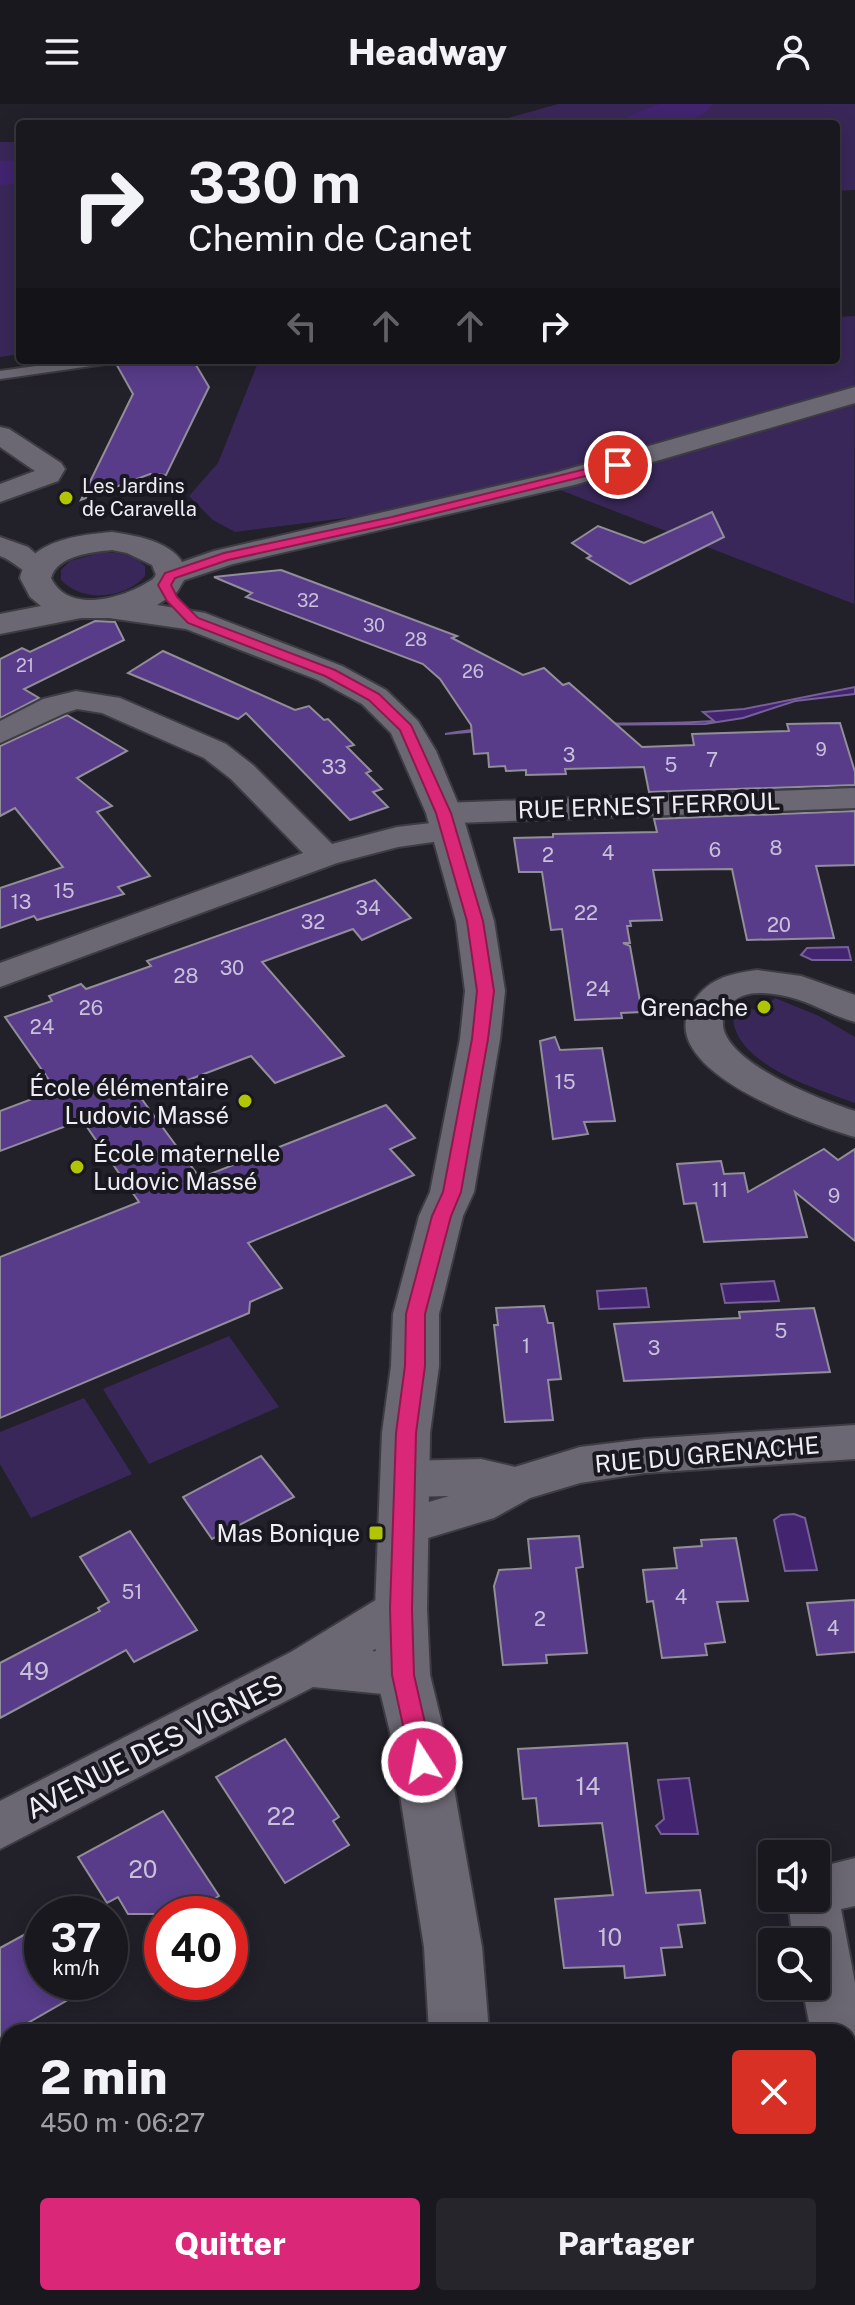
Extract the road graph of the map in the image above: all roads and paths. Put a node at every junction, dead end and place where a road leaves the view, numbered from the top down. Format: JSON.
{"nodes":[{"id":1,"x":77,"y":364,"type":"edge"},
{"id":2,"x":0,"y":375,"type":"edge"},
{"id":3,"x":855,"y":395,"type":"edge"},
{"id":4,"x":0,"y":435,"type":"edge"},
{"id":5,"x":0,"y":494,"type":"edge"},
{"id":6,"x":311,"y":538,"type":"junction"},
{"id":7,"x":152,"y":549,"type":"junction"},
{"id":8,"x":30,"y":560,"type":"edge"},
{"id":9,"x":167,"y":580,"type":"junction"},
{"id":10,"x":96,"y":608,"type":"junction"},
{"id":11,"x":0,"y":615,"type":"edge"},
{"id":12,"x":193,"y":620,"type":"junction"},
{"id":13,"x":0,"y":624,"type":"edge"},
{"id":14,"x":0,"y":733,"type":"edge"},
{"id":15,"x":855,"y":798,"type":"edge"},
{"id":16,"x":446,"y":822,"type":"junction"},
{"id":17,"x":325,"y":856,"type":"junction"},
{"id":18,"x":0,"y":976,"type":"edge"},
{"id":19,"x":855,"y":1010,"type":"edge"},
{"id":20,"x":855,"y":1124,"type":"edge"},
{"id":21,"x":406,"y":1433,"type":"junction"},
{"id":22,"x":855,"y":1442,"type":"edge"},
{"id":23,"x":405,"y":1479,"type":"junction"},
{"id":24,"x":498,"y":1481,"type":"junction"},
{"id":25,"x":405,"y":1527,"type":"junction"},
{"id":26,"x":401,"y":1609,"type":"junction"},
{"id":27,"x":308,"y":1666,"type":"junction"},
{"id":28,"x":403,"y":1675,"type":"junction"},
{"id":29,"x":0,"y":1826,"type":"edge"},
{"id":30,"x":855,"y":1882,"type":"edge"},
{"id":31,"x":458,"y":2024,"type":"edge"},
{"id":32,"x":837,"y":2024,"type":"edge"}],
"edges":[{"from":1,"to":2,"type":"lane"},
{"from":3,"to":6,"type":"street"},
{"from":4,"to":5,"type":"street"},
{"from":6,"to":7,"type":"street"},
{"from":6,"to":9,"type":"street"},
{"from":7,"to":8,"type":"street"},
{"from":7,"to":9,"type":"street"},
{"from":8,"to":10,"type":"street"},
{"from":8,"to":11,"type":"street"},
{"from":9,"to":10,"type":"street"},
{"from":9,"to":12,"type":"street"},
{"from":10,"to":12,"type":"street"},
{"from":10,"to":13,"type":"street"},
{"from":12,"to":16,"type":"street"},
{"from":14,"to":17,"type":"street"},
{"from":15,"to":16,"type":"street","name":"RUE ERNEST FERROUL"},
{"from":16,"to":17,"type":"street","name":"RUE ERNEST FERROUL"},
{"from":16,"to":21,"type":"street"},
{"from":17,"to":18,"type":"street","name":"RUE ERNEST FERROUL"},
{"from":19,"to":20,"type":"street"},
{"from":21,"to":23,"type":"street"},
{"from":21,"to":24,"type":"street"},
{"from":22,"to":24,"type":"street","name":"RUE DU GRENACHE"},
{"from":23,"to":24,"type":"street","name":"RUE DU GRENACHE"},
{"from":23,"to":25,"type":"street"},
{"from":24,"to":25,"type":"street","name":"RUE DU GRENACHE"},
{"from":25,"to":26,"type":"street"},
{"from":26,"to":27,"type":"street","name":"AVENUE DES VIGNES"},
{"from":26,"to":28,"type":"street"},
{"from":27,"to":28,"type":"street","name":"AVENUE DES VIGNES"},
{"from":27,"to":29,"type":"street","name":"AVENUE DES VIGNES"},
{"from":28,"to":31,"type":"street"},
{"from":30,"to":32,"type":"street"}]}
